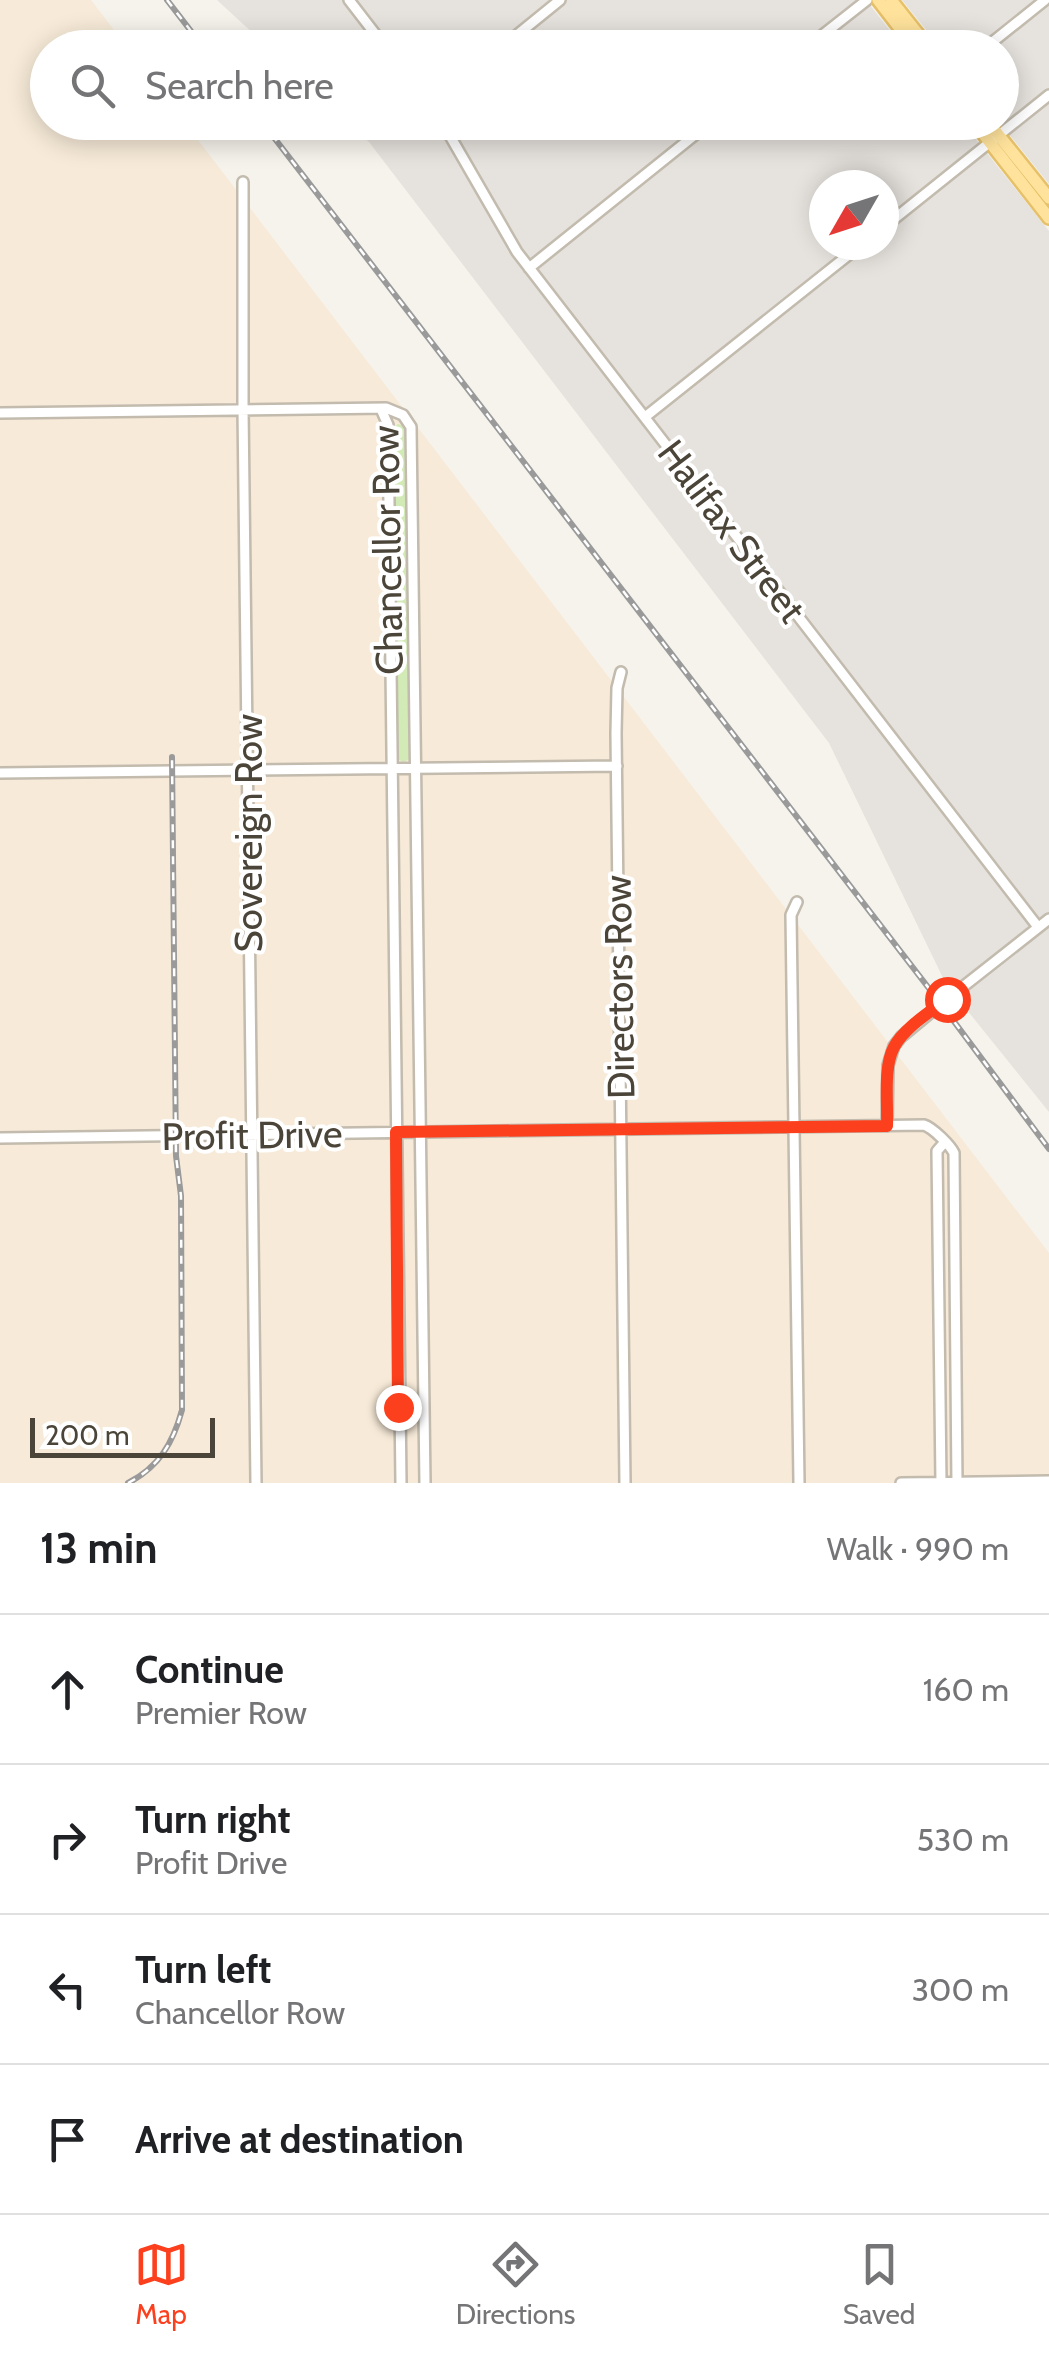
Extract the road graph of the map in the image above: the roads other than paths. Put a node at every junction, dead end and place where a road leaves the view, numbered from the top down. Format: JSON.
{"nodes":[{"id":1,"x":350,"y":0,"type":"edge"},
{"id":2,"x":560,"y":0,"type":"edge"},
{"id":3,"x":867,"y":0,"type":"edge"},
{"id":4,"x":878,"y":0,"type":"edge"},
{"id":5,"x":892,"y":0,"type":"edge"},
{"id":6,"x":1045,"y":0,"type":"edge"},
{"id":7,"x":372,"y":30,"type":"edge"},
{"id":8,"x":522,"y":30,"type":"edge"},
{"id":9,"x":829,"y":30,"type":"edge"},
{"id":10,"x":901,"y":30,"type":"edge"},
{"id":11,"x":915,"y":30,"type":"edge"},
{"id":12,"x":1008,"y":30,"type":"edge"},
{"id":13,"x":1049,"y":95,"type":"edge"},
{"id":14,"x":1019,"y":118,"type":"edge"},
{"id":15,"x":452,"y":140,"type":"edge"},
{"id":16,"x":690,"y":140,"type":"edge"},
{"id":17,"x":992,"y":140,"type":"edge"},
{"id":18,"x":996,"y":140,"type":"edge"},
{"id":19,"x":243,"y":182,"type":"dead end"},
{"id":20,"x":1043,"y":197,"type":"edge"},
{"id":21,"x":899,"y":214,"type":"edge"},
{"id":22,"x":1049,"y":218,"type":"edge"},
{"id":23,"x":841,"y":260,"type":"edge"},
{"id":24,"x":530,"y":268,"type":"junction"},
{"id":25,"x":243,"y":409,"type":"junction"},
{"id":26,"x":381,"y":409,"type":"junction"},
{"id":27,"x":0,"y":413,"type":"edge"},
{"id":28,"x":645,"y":417,"type":"junction"},
{"id":29,"x":409,"y":422,"type":"junction"},
{"id":30,"x":388,"y":425,"type":"junction"},
{"id":31,"x":620,"y":672,"type":"dead end"},
{"id":32,"x":616,"y":766,"type":"junction"},
{"id":33,"x":416,"y":768,"type":"junction"},
{"id":34,"x":248,"y":769,"type":"junction"},
{"id":35,"x":392,"y":769,"type":"junction"},
{"id":36,"x":0,"y":773,"type":"edge"},
{"id":37,"x":797,"y":902,"type":"dead end"},
{"id":38,"x":1049,"y":919,"type":"edge"},
{"id":39,"x":1038,"y":927,"type":"junction"},
{"id":40,"x":887,"y":1126,"type":"junction"},
{"id":41,"x":795,"y":1128,"type":"junction"},
{"id":42,"x":621,"y":1130,"type":"junction"},
{"id":43,"x":396,"y":1132,"type":"junction"},
{"id":44,"x":421,"y":1132,"type":"junction"},
{"id":45,"x":251,"y":1134,"type":"junction"},
{"id":46,"x":0,"y":1138,"type":"edge"},
{"id":47,"x":944,"y":1142,"type":"junction"},
{"id":48,"x":1049,"y":1481,"type":"edge"},
{"id":49,"x":256,"y":1483,"type":"edge"},
{"id":50,"x":401,"y":1483,"type":"edge"},
{"id":51,"x":425,"y":1483,"type":"edge"},
{"id":52,"x":625,"y":1483,"type":"edge"},
{"id":53,"x":799,"y":1483,"type":"edge"},
{"id":54,"x":901,"y":1483,"type":"edge"},
{"id":55,"x":942,"y":1483,"type":"edge"},
{"id":56,"x":957,"y":1483,"type":"edge"}],
"edges":[{"from":1,"to":7,"type":"street"},
{"from":2,"to":8,"type":"street"},
{"from":3,"to":9,"type":"street"},
{"from":4,"to":10,"type":"main road"},
{"from":5,"to":11,"type":"main road"},
{"from":6,"to":12,"type":"street"},
{"from":13,"to":14,"type":"street"},
{"from":15,"to":24,"type":"street","name":"Halifax Street"},
{"from":16,"to":24,"type":"street"},
{"from":17,"to":21,"type":"street"},
{"from":18,"to":20,"type":"main road"},
{"from":19,"to":25,"type":"street","name":"Sovereign Row"},
{"from":20,"to":22,"type":"main road"},
{"from":23,"to":28,"type":"street"},
{"from":24,"to":28,"type":"street","name":"Halifax Street"},
{"from":25,"to":26,"type":"street"},
{"from":25,"to":27,"type":"street"},
{"from":25,"to":34,"type":"street","name":"Sovereign Row"},
{"from":26,"to":29,"type":"street","name":"Chancellor Row"},
{"from":26,"to":30,"type":"street","name":"Chancellor Row"},
{"from":28,"to":39,"type":"street","name":"Halifax Street"},
{"from":29,"to":30,"type":"street"},
{"from":29,"to":33,"type":"street","name":"Chancellor Row"},
{"from":30,"to":35,"type":"street","name":"Chancellor Row"},
{"from":31,"to":32,"type":"street","name":"Directors Row"},
{"from":32,"to":33,"type":"street"},
{"from":32,"to":42,"type":"street","name":"Directors Row"},
{"from":33,"to":35,"type":"street"},
{"from":33,"to":44,"type":"street","name":"Chancellor Row"},
{"from":34,"to":35,"type":"street"},
{"from":34,"to":36,"type":"street"},
{"from":34,"to":45,"type":"street","name":"Sovereign Row"},
{"from":35,"to":43,"type":"street","name":"Chancellor Row"},
{"from":37,"to":41,"type":"street"},
{"from":38,"to":39,"type":"street"},
{"from":39,"to":40,"type":"street"},
{"from":40,"to":41,"type":"street","name":"Profit Drive"},
{"from":40,"to":47,"type":"street","name":"Profit Drive"},
{"from":41,"to":42,"type":"street","name":"Profit Drive"},
{"from":41,"to":53,"type":"street"},
{"from":42,"to":44,"type":"street","name":"Profit Drive"},
{"from":42,"to":52,"type":"street","name":"Directors Row"},
{"from":43,"to":44,"type":"street","name":"Profit Drive"},
{"from":43,"to":45,"type":"street","name":"Profit Drive"},
{"from":43,"to":50,"type":"street","name":"Chancellor Row"},
{"from":44,"to":51,"type":"street","name":"Chancellor Row"},
{"from":45,"to":46,"type":"street","name":"Profit Drive"},
{"from":45,"to":49,"type":"street","name":"Sovereign Row"},
{"from":47,"to":55,"type":"street"},
{"from":47,"to":56,"type":"street"},
{"from":48,"to":56,"type":"street"},
{"from":54,"to":55,"type":"street"},
{"from":55,"to":56,"type":"street"}]}
